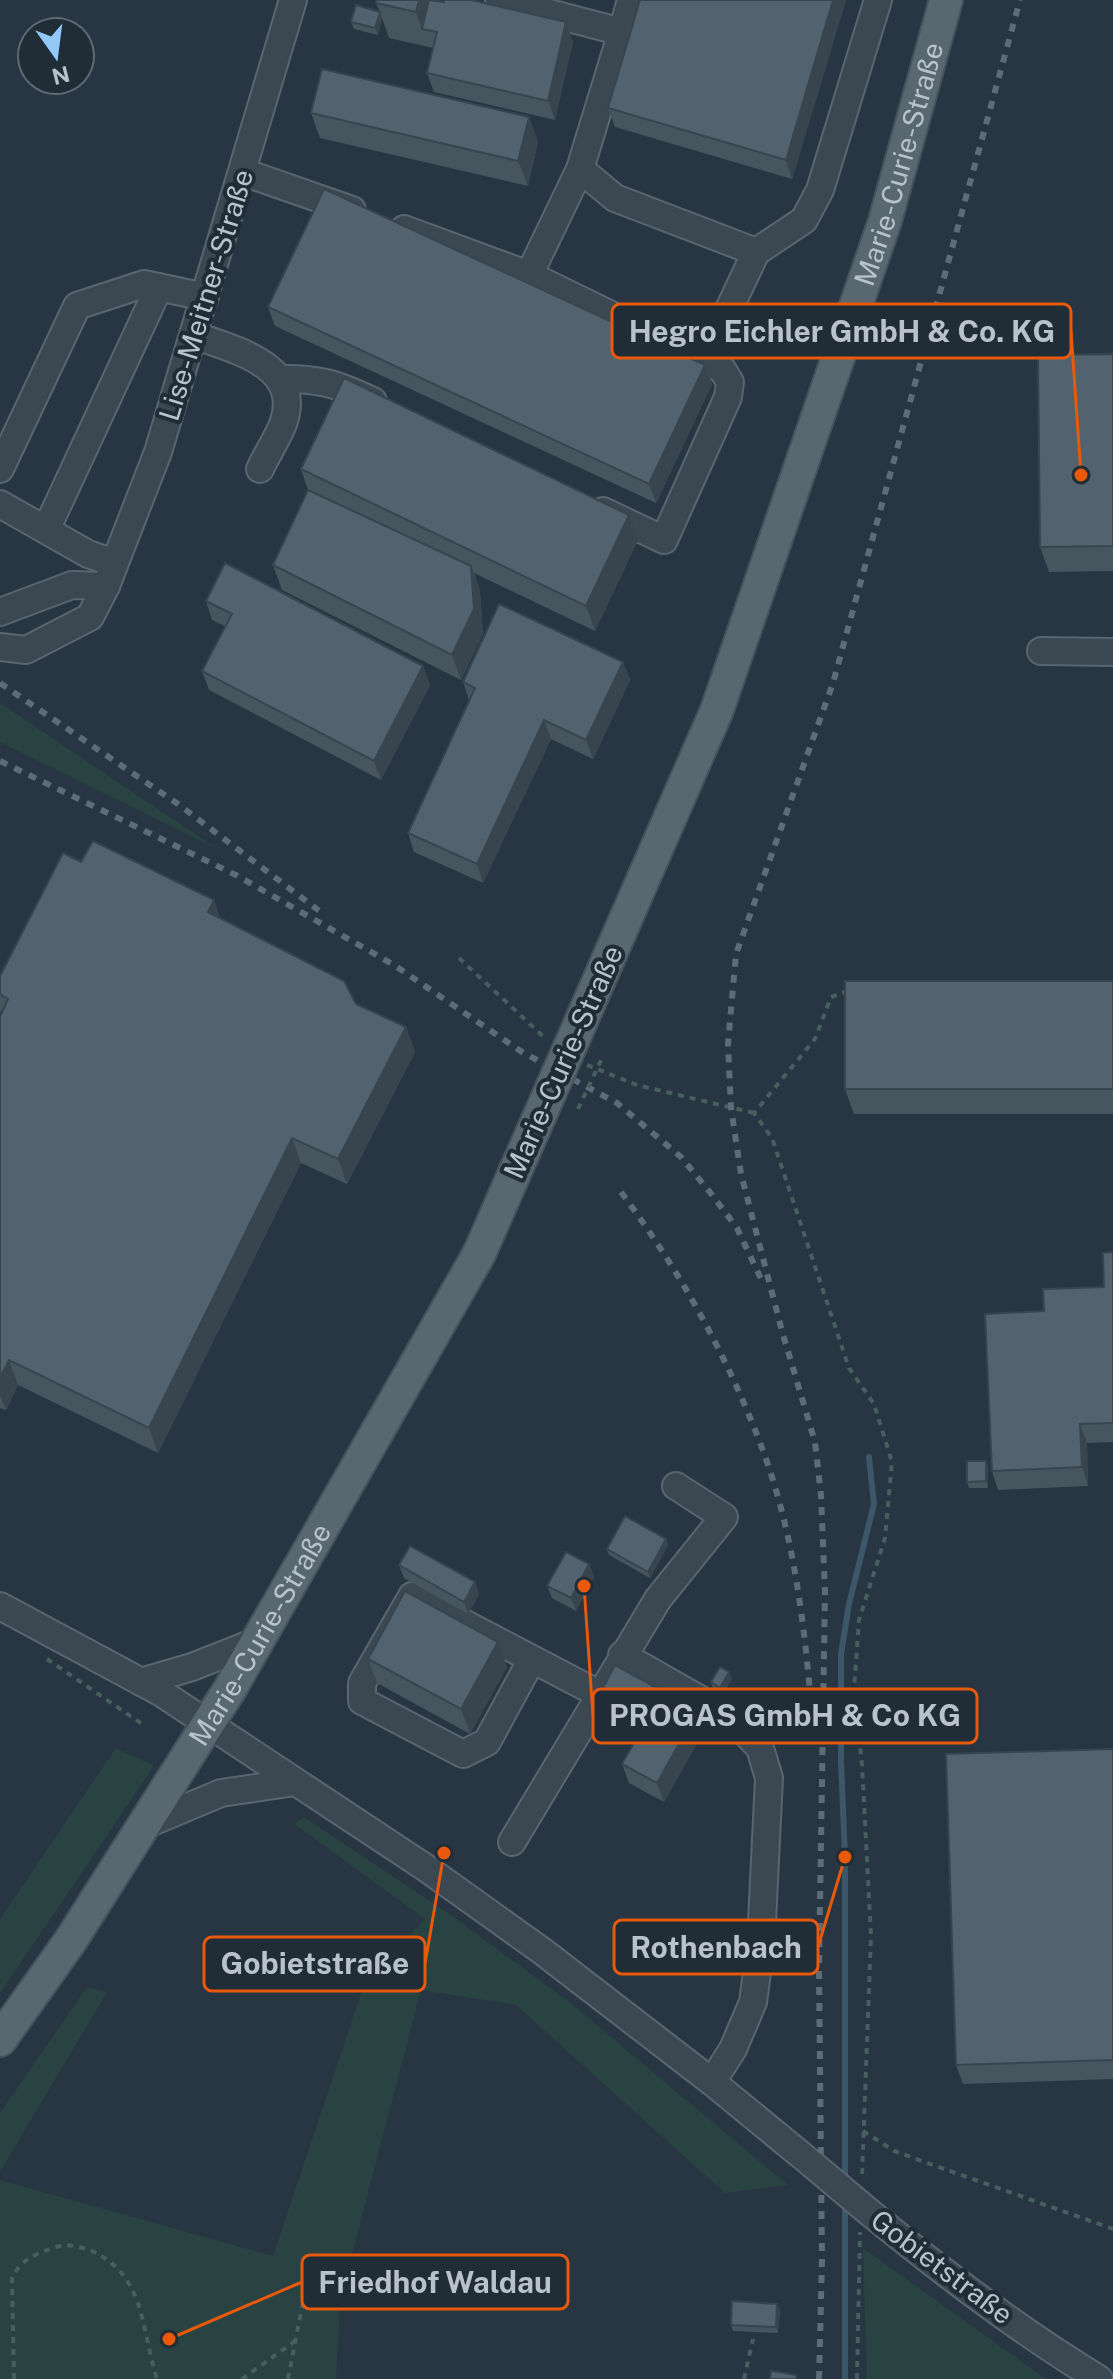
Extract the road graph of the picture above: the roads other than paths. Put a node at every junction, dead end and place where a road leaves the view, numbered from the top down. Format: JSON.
{"nodes":[{"id":1,"x":293,"y":0,"type":"edge"},
{"id":2,"x":499,"y":0,"type":"edge"},
{"id":3,"x":631,"y":0,"type":"edge"},
{"id":4,"x":878,"y":0,"type":"edge"},
{"id":5,"x":946,"y":0,"type":"edge"},
{"id":6,"x":622,"y":32,"type":"junction"},
{"id":7,"x":580,"y":169,"type":"junction"},
{"id":8,"x":243,"y":172,"type":"junction"},
{"id":9,"x":756,"y":252,"type":"junction"},
{"id":10,"x":529,"y":275,"type":"junction"},
{"id":11,"x":159,"y":287,"type":"junction"},
{"id":12,"x":205,"y":297,"type":"junction"},
{"id":13,"x":194,"y":335,"type":"junction"},
{"id":14,"x":705,"y":360,"type":"junction"},
{"id":15,"x":280,"y":379,"type":"junction"},
{"id":16,"x":400,"y":414,"type":"edge"},
{"id":17,"x":0,"y":469,"type":"edge"},
{"id":18,"x":260,"y":469,"type":"dead end"},
{"id":19,"x":580,"y":500,"type":"edge"},
{"id":20,"x":0,"y":504,"type":"edge"},
{"id":21,"x":46,"y":530,"type":"junction"},
{"id":22,"x":110,"y":574,"type":"junction"},
{"id":23,"x":0,"y":612,"type":"edge"},
{"id":24,"x":0,"y":647,"type":"edge"},
{"id":25,"x":1041,"y":651,"type":"dead end"},
{"id":26,"x":1113,"y":652,"type":"edge"},
{"id":27,"x":676,"y":1486,"type":"dead end"},
{"id":28,"x":0,"y":1606,"type":"edge"},
{"id":29,"x":258,"y":1641,"type":"junction"},
{"id":30,"x":622,"y":1655,"type":"junction"},
{"id":31,"x":532,"y":1659,"type":"junction"},
{"id":32,"x":141,"y":1682,"type":"junction"},
{"id":33,"x":599,"y":1694,"type":"junction"},
{"id":34,"x":208,"y":1724,"type":"junction"},
{"id":35,"x":295,"y":1782,"type":"junction"},
{"id":36,"x":145,"y":1825,"type":"junction"},
{"id":37,"x":512,"y":1842,"type":"dead end"},
{"id":38,"x":0,"y":2040,"type":"edge"},
{"id":39,"x":712,"y":2082,"type":"junction"},
{"id":40,"x":1099,"y":2379,"type":"edge"}],
"edges":[{"from":1,"to":8,"type":"street","name":"Lise-Meitner-Straße"},
{"from":2,"to":6,"type":"street"},
{"from":3,"to":6,"type":"street"},
{"from":4,"to":9,"type":"street"},
{"from":5,"to":29,"type":"main road","name":"Marie-Curie-Straße","bridge":true},
{"from":6,"to":7,"type":"street"},
{"from":7,"to":9,"type":"street"},
{"from":7,"to":10,"type":"street"},
{"from":8,"to":10,"type":"street"},
{"from":8,"to":12,"type":"street","name":"Lise-Meitner-Straße"},
{"from":9,"to":14,"type":"street"},
{"from":10,"to":14,"type":"street"},
{"from":11,"to":12,"type":"street"},
{"from":11,"to":17,"type":"street"},
{"from":11,"to":21,"type":"street"},
{"from":12,"to":13,"type":"street","name":"Lise-Meitner-Straße"},
{"from":13,"to":15,"type":"street"},
{"from":13,"to":22,"type":"street","name":"Lise-Meitner-Straße"},
{"from":14,"to":19,"type":"street"},
{"from":15,"to":16,"type":"street"},
{"from":15,"to":18,"type":"street"},
{"from":20,"to":21,"type":"street"},
{"from":21,"to":22,"type":"street"},
{"from":22,"to":23,"type":"street"},
{"from":22,"to":24,"type":"street","name":"Lise-Meitner-Straße"},
{"from":25,"to":26,"type":"street"},
{"from":27,"to":30,"type":"street"},
{"from":28,"to":32,"type":"street","name":"Gobietstraße"},
{"from":29,"to":32,"type":"street"},
{"from":29,"to":34,"type":"main road","name":"Marie-Curie-Straße"},
{"from":30,"to":33,"type":"street"},
{"from":30,"to":39,"type":"street"},
{"from":31,"to":31,"type":"street"},
{"from":31,"to":33,"type":"street"},
{"from":32,"to":34,"type":"street","name":"Gobietstraße"},
{"from":33,"to":37,"type":"street"},
{"from":34,"to":35,"type":"street","name":"Gobietstraße"},
{"from":34,"to":36,"type":"main road","name":"Marie-Curie-Straße"},
{"from":35,"to":36,"type":"street"},
{"from":35,"to":39,"type":"street","name":"Gobietstraße"},
{"from":36,"to":38,"type":"main road","name":"Marie-Curie-Straße"},
{"from":39,"to":40,"type":"street","name":"Gobietstraße","bridge":true}]}
